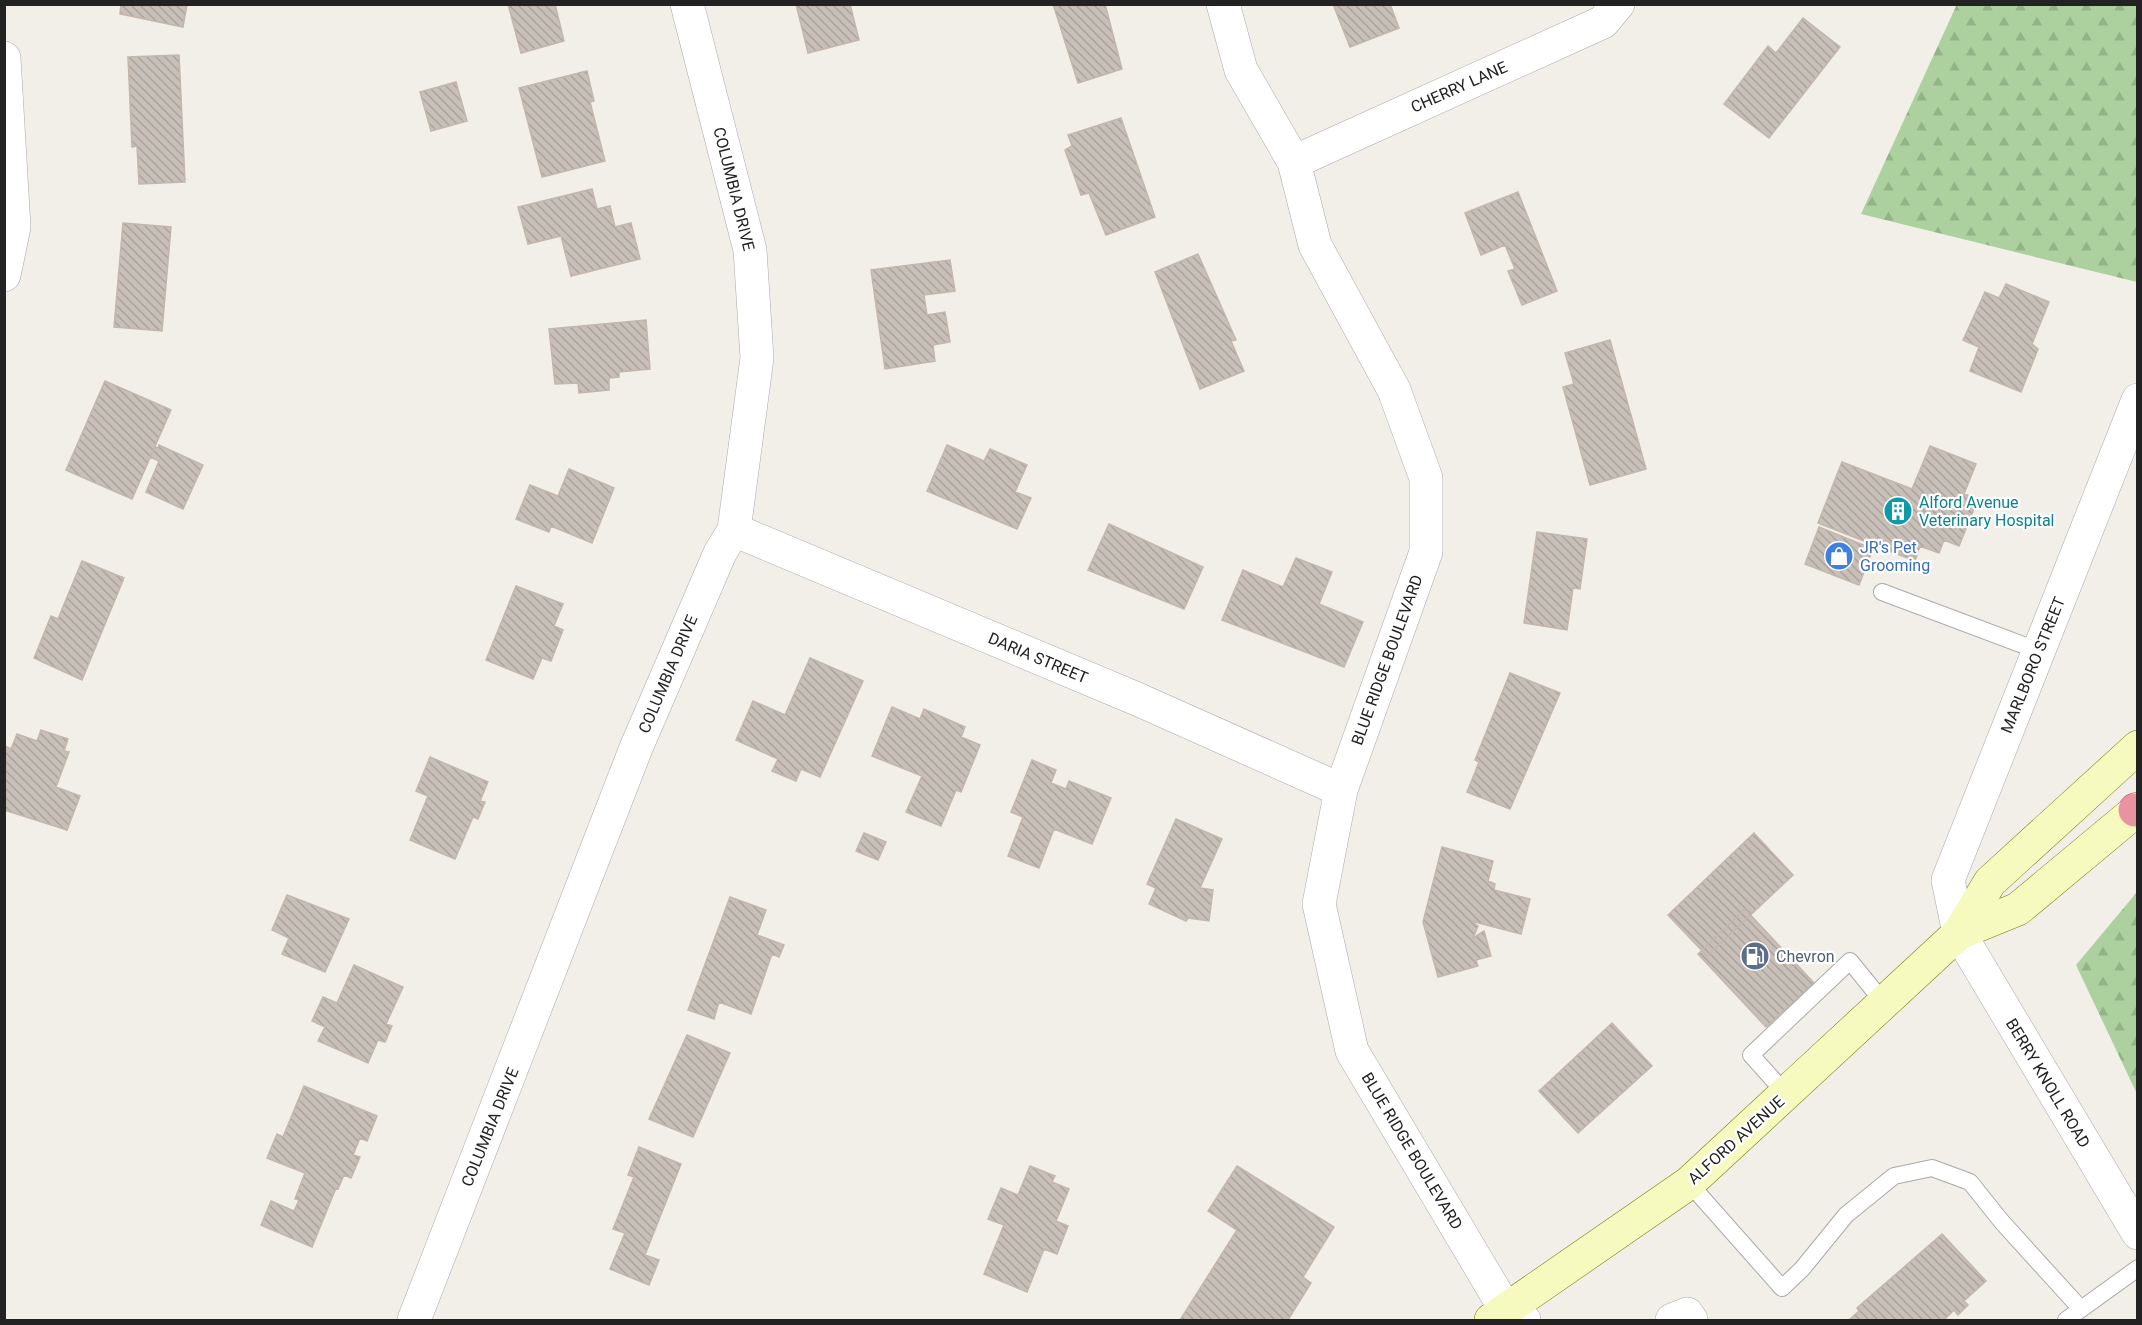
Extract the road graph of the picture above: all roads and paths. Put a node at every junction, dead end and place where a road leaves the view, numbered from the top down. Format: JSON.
{"nodes":[{"id":1,"x":687,"y":4,"type":"edge"},
{"id":2,"x":1223,"y":4,"type":"edge"},
{"id":3,"x":1618,"y":4,"type":"edge"},
{"id":4,"x":4,"y":58,"type":"edge"},
{"id":5,"x":1294,"y":162,"type":"junction"},
{"id":6,"x":4,"y":275,"type":"edge"},
{"id":7,"x":2138,"y":400,"type":"edge"},
{"id":8,"x":734,"y":530,"type":"junction"},
{"id":9,"x":1882,"y":592,"type":"dead end"},
{"id":10,"x":2039,"y":651,"type":"junction"},
{"id":11,"x":2138,"y":747,"type":"edge"},
{"id":12,"x":1341,"y":790,"type":"junction"},
{"id":13,"x":2137,"y":810,"type":"edge"},
{"id":14,"x":1959,"y":933,"type":"junction"},
{"id":15,"x":1884,"y":1003,"type":"junction"},
{"id":16,"x":1787,"y":1095,"type":"junction"},
{"id":17,"x":1689,"y":1183,"type":"junction"},
{"id":18,"x":2138,"y":1233,"type":"edge"},
{"id":19,"x":2138,"y":1268,"type":"edge"},
{"id":20,"x":2081,"y":1309,"type":"junction"},
{"id":21,"x":1507,"y":1317,"type":"edge"},
{"id":22,"x":414,"y":1320,"type":"edge"},
{"id":23,"x":1672,"y":1320,"type":"edge"},
{"id":24,"x":1690,"y":1320,"type":"edge"},
{"id":25,"x":2066,"y":1320,"type":"edge"}],
"edges":[{"from":1,"to":8,"type":"street","name":"COLUMBIA DRIVE"},
{"from":2,"to":5,"type":"street","name":"BLUE RIDGE BOULEVARD"},
{"from":3,"to":5,"type":"street","name":"CHERRY LANE"},
{"from":4,"to":6,"type":"street"},
{"from":5,"to":12,"type":"street","name":"BLUE RIDGE BOULEVARD"},
{"from":7,"to":10,"type":"street","name":"MARLBORO STREET"},
{"from":8,"to":12,"type":"street","name":"DARIA STREET"},
{"from":8,"to":22,"type":"street","name":"COLUMBIA DRIVE"},
{"from":9,"to":10,"type":"lane"},
{"from":10,"to":14,"type":"street","name":"MARLBORO STREET"},
{"from":11,"to":14,"type":"street","name":"ALFORD AVENUE"},
{"from":12,"to":21,"type":"street","name":"BLUE RIDGE BOULEVARD"},
{"from":13,"to":14,"type":"street","name":"ALFORD AVENUE"},
{"from":14,"to":15,"type":"street","name":"ALFORD AVENUE"},
{"from":14,"to":18,"type":"street","name":"BERRY KNOLL ROAD"},
{"from":15,"to":16,"type":"street","name":"ALFORD AVENUE"},
{"from":15,"to":16,"type":"lane"},
{"from":16,"to":17,"type":"street","name":"ALFORD AVENUE"},
{"from":17,"to":20,"type":"lane"},
{"from":17,"to":21,"type":"street","name":"ALFORD AVENUE"},
{"from":19,"to":20,"type":"lane"},
{"from":20,"to":25,"type":"lane"},
{"from":23,"to":24,"type":"street"}]}
